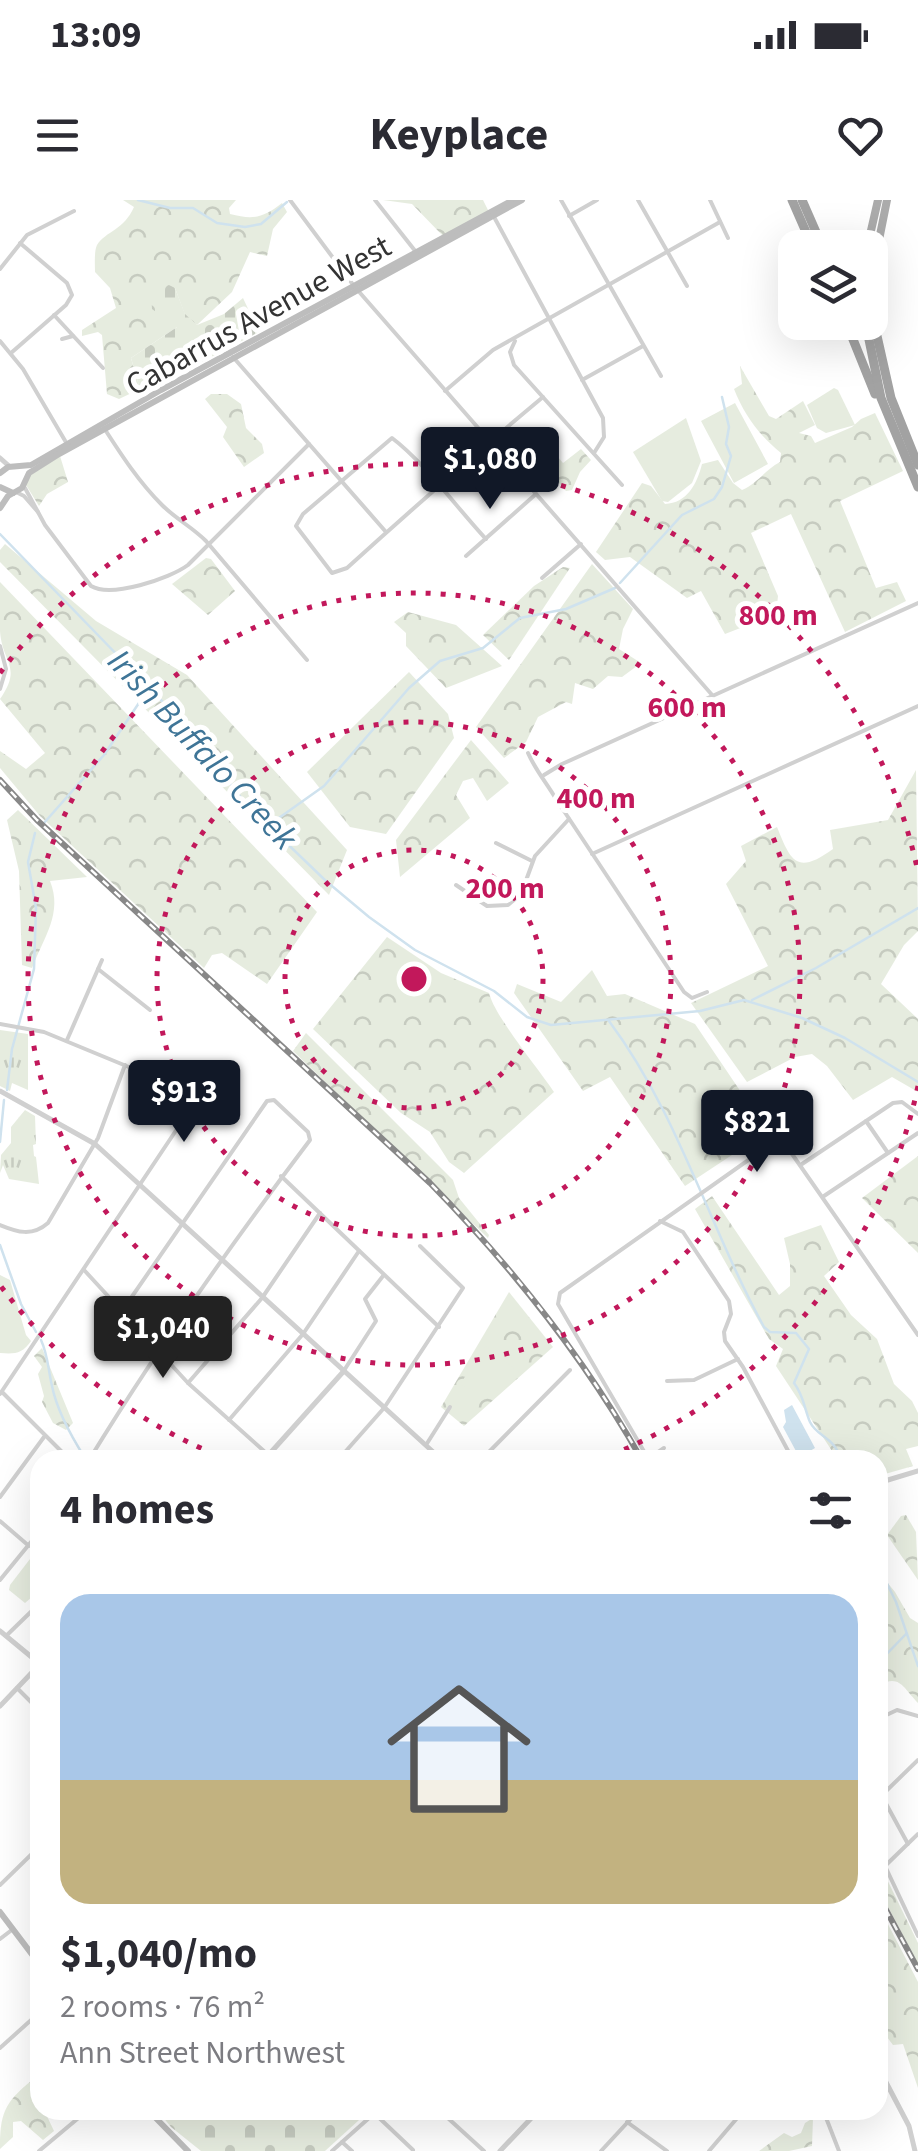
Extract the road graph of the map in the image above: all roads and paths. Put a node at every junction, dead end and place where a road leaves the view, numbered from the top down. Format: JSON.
{"nodes":[{"id":1,"x":290,"y":200,"type":"edge"},
{"id":2,"x":375,"y":200,"type":"edge"},
{"id":3,"x":513,"y":200,"type":"edge"},
{"id":4,"x":522,"y":200,"type":"edge"},
{"id":5,"x":561,"y":200,"type":"edge"},
{"id":6,"x":598,"y":200,"type":"edge"},
{"id":7,"x":638,"y":200,"type":"edge"},
{"id":8,"x":710,"y":200,"type":"edge"},
{"id":9,"x":792,"y":200,"type":"edge"},
{"id":10,"x":802,"y":200,"type":"edge"},
{"id":11,"x":878,"y":200,"type":"edge"},
{"id":12,"x":887,"y":200,"type":"edge"},
{"id":13,"x":74,"y":211,"type":"dead end"},
{"id":14,"x":493,"y":215,"type":"junction"},
{"id":15,"x":570,"y":216,"type":"junction"},
{"id":16,"x":720,"y":222,"type":"junction"},
{"id":17,"x":810,"y":230,"type":"edge"},
{"id":18,"x":811,"y":230,"type":"edge"},
{"id":19,"x":872,"y":230,"type":"edge"},
{"id":20,"x":880,"y":230,"type":"edge"},
{"id":21,"x":728,"y":238,"type":"dead end"},
{"id":22,"x":20,"y":243,"type":"junction"},
{"id":23,"x":416,"y":252,"type":"junction"},
{"id":24,"x":667,"y":252,"type":"junction"},
{"id":25,"x":0,"y":269,"type":"edge"},
{"id":26,"x":607,"y":285,"type":"junction"},
{"id":27,"x":687,"y":286,"type":"dead end"},
{"id":28,"x":355,"y":288,"type":"junction"},
{"id":29,"x":54,"y":316,"type":"junction"},
{"id":30,"x":548,"y":318,"type":"junction"},
{"id":31,"x":74,"y":336,"type":"junction"},
{"id":32,"x":62,"y":339,"type":"dead end"},
{"id":33,"x":855,"y":340,"type":"edge"},
{"id":34,"x":871,"y":340,"type":"edge"},
{"id":35,"x":873,"y":340,"type":"edge"},
{"id":36,"x":0,"y":341,"type":"edge"},
{"id":37,"x":510,"y":343,"type":"junction"},
{"id":38,"x":643,"y":346,"type":"junction"},
{"id":39,"x":11,"y":353,"type":"junction"},
{"id":40,"x":232,"y":355,"type":"junction"},
{"id":41,"x":103,"y":368,"type":"dead end"},
{"id":42,"x":661,"y":376,"type":"dead end"},
{"id":43,"x":582,"y":380,"type":"junction"},
{"id":44,"x":444,"y":390,"type":"junction"},
{"id":45,"x":542,"y":397,"type":"junction"},
{"id":46,"x":890,"y":421,"type":"junction"},
{"id":47,"x":102,"y":426,"type":"junction"},
{"id":48,"x":489,"y":441,"type":"junction"},
{"id":49,"x":67,"y":444,"type":"junction"},
{"id":50,"x":309,"y":444,"type":"junction"},
{"id":51,"x":594,"y":454,"type":"junction"},
{"id":52,"x":0,"y":458,"type":"edge"},
{"id":53,"x":918,"y":465,"type":"edge"},
{"id":54,"x":13,"y":467,"type":"junction"},
{"id":55,"x":0,"y":473,"type":"edge"},
{"id":56,"x":341,"y":480,"type":"junction"},
{"id":57,"x":24,"y":482,"type":"junction"},
{"id":58,"x":622,"y":484,"type":"dead end"},
{"id":59,"x":917,"y":484,"type":"edge"},
{"id":60,"x":438,"y":487,"type":"junction"},
{"id":61,"x":0,"y":488,"type":"edge"},
{"id":62,"x":15,"y":493,"type":"junction"},
{"id":63,"x":536,"y":494,"type":"junction"},
{"id":64,"x":0,"y":497,"type":"edge"},
{"id":65,"x":0,"y":508,"type":"edge"},
{"id":66,"x":41,"y":516,"type":"junction"},
{"id":67,"x":386,"y":532,"type":"junction"},
{"id":68,"x":486,"y":539,"type":"junction"},
{"id":69,"x":581,"y":544,"type":"junction"},
{"id":70,"x":210,"y":546,"type":"junction"},
{"id":71,"x":466,"y":556,"type":"dead end"},
{"id":72,"x":542,"y":578,"type":"dead end"},
{"id":73,"x":918,"y":604,"type":"edge"},
{"id":74,"x":0,"y":646,"type":"edge"},
{"id":75,"x":308,"y":660,"type":"dead end"},
{"id":76,"x":0,"y":689,"type":"edge"},
{"id":77,"x":713,"y":696,"type":"junction"},
{"id":78,"x":918,"y":706,"type":"edge"},
{"id":79,"x":528,"y":753,"type":"dead end"},
{"id":80,"x":544,"y":776,"type":"junction"},
{"id":81,"x":570,"y":820,"type":"junction"},
{"id":82,"x":496,"y":844,"type":"dead end"},
{"id":83,"x":592,"y":854,"type":"junction"},
{"id":84,"x":532,"y":861,"type":"junction"},
{"id":85,"x":456,"y":886,"type":"dead end"},
{"id":86,"x":102,"y":960,"type":"dead end"},
{"id":87,"x":98,"y":969,"type":"junction"},
{"id":88,"x":707,"y":992,"type":"dead end"},
{"id":89,"x":150,"y":1010,"type":"dead end"},
{"id":90,"x":0,"y":1024,"type":"edge"},
{"id":91,"x":67,"y":1040,"type":"junction"},
{"id":92,"x":125,"y":1065,"type":"junction"},
{"id":93,"x":0,"y":1091,"type":"edge"},
{"id":94,"x":766,"y":1111,"type":"dead end"},
{"id":95,"x":918,"y":1114,"type":"edge"},
{"id":96,"x":866,"y":1120,"type":"junction"},
{"id":97,"x":918,"y":1132,"type":"edge"},
{"id":98,"x":784,"y":1141,"type":"junction"},
{"id":99,"x":95,"y":1144,"type":"junction"},
{"id":100,"x":888,"y":1153,"type":"junction"},
{"id":101,"x":802,"y":1164,"type":"junction"},
{"id":102,"x":281,"y":1176,"type":"junction"},
{"id":103,"x":140,"y":1187,"type":"junction"},
{"id":104,"x":824,"y":1196,"type":"junction"},
{"id":105,"x":320,"y":1213,"type":"junction"},
{"id":106,"x":660,"y":1221,"type":"junction"},
{"id":107,"x":0,"y":1224,"type":"edge"},
{"id":108,"x":181,"y":1224,"type":"junction"},
{"id":109,"x":420,"y":1246,"type":"dead end"},
{"id":110,"x":359,"y":1250,"type":"junction"},
{"id":111,"x":222,"y":1261,"type":"junction"},
{"id":112,"x":84,"y":1270,"type":"junction"},
{"id":113,"x":384,"y":1275,"type":"junction"},
{"id":114,"x":262,"y":1298,"type":"junction"},
{"id":115,"x":122,"y":1311,"type":"junction"},
{"id":116,"x":438,"y":1327,"type":"junction"},
{"id":117,"x":302,"y":1334,"type":"junction"},
{"id":118,"x":918,"y":1334,"type":"edge"},
{"id":119,"x":158,"y":1352,"type":"junction"},
{"id":120,"x":738,"y":1359,"type":"junction"},
{"id":121,"x":570,"y":1370,"type":"dead end"},
{"id":122,"x":343,"y":1372,"type":"junction"},
{"id":123,"x":667,"y":1381,"type":"dead end"},
{"id":124,"x":188,"y":1383,"type":"junction"},
{"id":125,"x":1,"y":1393,"type":"edge"},
{"id":126,"x":450,"y":1407,"type":"dead end"},
{"id":127,"x":384,"y":1408,"type":"junction"},
{"id":128,"x":229,"y":1420,"type":"junction"},
{"id":129,"x":45,"y":1435,"type":"junction"},
{"id":130,"x":426,"y":1446,"type":"junction"},
{"id":131,"x":664,"y":1448,"type":"dead end"},
{"id":132,"x":34,"y":1450,"type":"edge"},
{"id":133,"x":60,"y":1450,"type":"edge"},
{"id":134,"x":95,"y":1450,"type":"edge"},
{"id":135,"x":261,"y":1450,"type":"edge"},
{"id":136,"x":276,"y":1450,"type":"edge"},
{"id":137,"x":347,"y":1450,"type":"edge"},
{"id":138,"x":431,"y":1450,"type":"edge"},
{"id":139,"x":491,"y":1450,"type":"edge"},
{"id":140,"x":642,"y":1450,"type":"edge"},
{"id":141,"x":661,"y":1450,"type":"edge"},
{"id":142,"x":788,"y":1450,"type":"edge"},
{"id":143,"x":30,"y":1456,"type":"edge"},
{"id":144,"x":918,"y":1471,"type":"edge"},
{"id":145,"x":888,"y":1480,"type":"edge"},
{"id":146,"x":0,"y":1497,"type":"edge"},
{"id":147,"x":0,"y":1521,"type":"edge"},
{"id":148,"x":29,"y":1546,"type":"joint"},
{"id":149,"x":0,"y":1580,"type":"edge"},
{"id":150,"x":30,"y":1611,"type":"edge"},
{"id":151,"x":3,"y":1634,"type":"edge"},
{"id":152,"x":30,"y":1656,"type":"edge"},
{"id":153,"x":30,"y":1674,"type":"edge"},
{"id":154,"x":16,"y":1688,"type":"junction"},
{"id":155,"x":30,"y":1701,"type":"edge"},
{"id":156,"x":0,"y":1706,"type":"edge"},
{"id":157,"x":888,"y":1714,"type":"edge"},
{"id":158,"x":918,"y":1716,"type":"edge"},
{"id":159,"x":918,"y":1760,"type":"edge"},
{"id":160,"x":888,"y":1788,"type":"edge"},
{"id":161,"x":888,"y":1808,"type":"edge"},
{"id":162,"x":918,"y":1834,"type":"edge"},
{"id":163,"x":908,"y":1844,"type":"junction"},
{"id":164,"x":30,"y":1856,"type":"edge"},
{"id":165,"x":888,"y":1863,"type":"edge"},
{"id":166,"x":888,"y":1872,"type":"edge"},
{"id":167,"x":0,"y":1885,"type":"edge"},
{"id":168,"x":0,"y":1912,"type":"edge"},
{"id":169,"x":13,"y":1929,"type":"junction"},
{"id":170,"x":918,"y":1936,"type":"edge"},
{"id":171,"x":0,"y":1939,"type":"edge"},
{"id":172,"x":30,"y":1952,"type":"edge"},
{"id":173,"x":30,"y":2020,"type":"edge"},
{"id":174,"x":0,"y":2046,"type":"edge"},
{"id":175,"x":888,"y":2085,"type":"edge"},
{"id":176,"x":76,"y":2120,"type":"edge"},
{"id":177,"x":157,"y":2120,"type":"edge"},
{"id":178,"x":366,"y":2120,"type":"edge"},
{"id":179,"x":385,"y":2120,"type":"edge"},
{"id":180,"x":450,"y":2120,"type":"edge"},
{"id":181,"x":529,"y":2120,"type":"edge"},
{"id":182,"x":735,"y":2120,"type":"edge"},
{"id":183,"x":826,"y":2120,"type":"edge"},
{"id":184,"x":628,"y":2122,"type":"joint"},
{"id":185,"x":342,"y":2142,"type":"junction"},
{"id":186,"x":183,"y":2150,"type":"edge"},
{"id":187,"x":414,"y":2150,"type":"edge"},
{"id":188,"x":38,"y":2151,"type":"edge"},
{"id":189,"x":332,"y":2151,"type":"edge"},
{"id":190,"x":352,"y":2151,"type":"edge"},
{"id":191,"x":484,"y":2151,"type":"edge"},
{"id":192,"x":500,"y":2151,"type":"edge"},
{"id":193,"x":601,"y":2151,"type":"edge"},
{"id":194,"x":666,"y":2151,"type":"edge"},
{"id":195,"x":709,"y":2151,"type":"edge"},
{"id":196,"x":839,"y":2151,"type":"edge"},
{"id":197,"x":915,"y":2151,"type":"edge"}],
"edges":[{"from":1,"to":28,"type":"street"},
{"from":2,"to":23,"type":"street"},
{"from":3,"to":23,"type":"main road","name":"Cabarrus Avenue West"},
{"from":4,"to":14,"type":"main road","name":"Cabarrus Avenue West"},
{"from":5,"to":15,"type":"street"},
{"from":6,"to":15,"type":"street"},
{"from":7,"to":24,"type":"street"},
{"from":8,"to":16,"type":"street"},
{"from":9,"to":17,"type":"highway"},
{"from":10,"to":18,"type":"highway"},
{"from":11,"to":19,"type":"main road"},
{"from":12,"to":20,"type":"main road"},
{"from":13,"to":22,"type":"street"},
{"from":14,"to":28,"type":"main road","name":"Cabarrus Avenue West"},
{"from":14,"to":30,"type":"street"},
{"from":15,"to":26,"type":"street"},
{"from":16,"to":21,"type":"street"},
{"from":16,"to":24,"type":"street"},
{"from":22,"to":25,"type":"street"},
{"from":22,"to":29,"type":"street"},
{"from":23,"to":28,"type":"main road","name":"Cabarrus Avenue West"},
{"from":24,"to":26,"type":"street"},
{"from":24,"to":27,"type":"street"},
{"from":26,"to":30,"type":"street"},
{"from":26,"to":38,"type":"street"},
{"from":28,"to":40,"type":"main road","name":"Cabarrus Avenue West"},
{"from":28,"to":44,"type":"street"},
{"from":29,"to":31,"type":"street"},
{"from":29,"to":39,"type":"street"},
{"from":30,"to":37,"type":"street"},
{"from":30,"to":43,"type":"street"},
{"from":31,"to":32,"type":"street"},
{"from":31,"to":41,"type":"street"},
{"from":33,"to":46,"type":"highway"},
{"from":34,"to":46,"type":"highway"},
{"from":35,"to":53,"type":"highway"},
{"from":36,"to":39,"type":"street"},
{"from":37,"to":44,"type":"street"},
{"from":37,"to":45,"type":"street"},
{"from":38,"to":42,"type":"street"},
{"from":38,"to":43,"type":"street"},
{"from":39,"to":49,"type":"street"},
{"from":40,"to":47,"type":"main road","name":"Cabarrus Avenue West"},
{"from":40,"to":50,"type":"street"},
{"from":43,"to":51,"type":"street"},
{"from":44,"to":48,"type":"street"},
{"from":45,"to":48,"type":"street"},
{"from":45,"to":51,"type":"street"},
{"from":46,"to":59,"type":"highway"},
{"from":47,"to":49,"type":"main road","name":"Cabarrus Avenue West"},
{"from":47,"to":57,"type":"main road","name":"Cabarrus Avenue West"},
{"from":47,"to":70,"type":"street"},
{"from":48,"to":60,"type":"street"},
{"from":48,"to":63,"type":"street"},
{"from":49,"to":54,"type":"main road","name":"Cabarrus Avenue West"},
{"from":50,"to":56,"type":"street"},
{"from":50,"to":70,"type":"street"},
{"from":51,"to":58,"type":"street"},
{"from":52,"to":54,"type":"street"},
{"from":54,"to":55,"type":"main road","name":"Cabarrus Avenue West"},
{"from":54,"to":57,"type":"main road"},
{"from":56,"to":60,"type":"street"},
{"from":56,"to":67,"type":"street"},
{"from":56,"to":67,"type":"street"},
{"from":57,"to":62,"type":"main road","name":"Cabarrus Avenue West"},
{"from":57,"to":66,"type":"street"},
{"from":60,"to":67,"type":"street"},
{"from":60,"to":68,"type":"street"},
{"from":61,"to":62,"type":"main road"},
{"from":61,"to":64,"type":"main road"},
{"from":62,"to":65,"type":"main road","name":"Cabarrus Avenue West"},
{"from":62,"to":66,"type":"street"},
{"from":63,"to":68,"type":"street"},
{"from":63,"to":69,"type":"street"},
{"from":66,"to":70,"type":"street"},
{"from":68,"to":71,"type":"street"},
{"from":69,"to":72,"type":"street"},
{"from":69,"to":77,"type":"street"},
{"from":70,"to":75,"type":"street"},
{"from":73,"to":77,"type":"street"},
{"from":74,"to":76,"type":"street"},
{"from":77,"to":80,"type":"street"},
{"from":78,"to":83,"type":"street"},
{"from":79,"to":80,"type":"street"},
{"from":80,"to":81,"type":"street"},
{"from":81,"to":83,"type":"street"},
{"from":81,"to":84,"type":"street"},
{"from":82,"to":84,"type":"street"},
{"from":83,"to":88,"type":"street"},
{"from":84,"to":85,"type":"street"},
{"from":86,"to":87,"type":"street"},
{"from":87,"to":89,"type":"street"},
{"from":87,"to":91,"type":"street"},
{"from":90,"to":91,"type":"street"},
{"from":91,"to":92,"type":"street"},
{"from":92,"to":99,"type":"street"},
{"from":92,"to":103,"type":"street"},
{"from":93,"to":99,"type":"street"},
{"from":94,"to":98,"type":"street"},
{"from":95,"to":96,"type":"street"},
{"from":96,"to":100,"type":"street"},
{"from":96,"to":101,"type":"street"},
{"from":97,"to":100,"type":"street"},
{"from":98,"to":101,"type":"street"},
{"from":98,"to":106,"type":"street"},
{"from":99,"to":103,"type":"street"},
{"from":99,"to":107,"type":"street"},
{"from":100,"to":104,"type":"street"},
{"from":101,"to":104,"type":"street"},
{"from":102,"to":105,"type":"street"},
{"from":102,"to":108,"type":"street"},
{"from":102,"to":111,"type":"street"},
{"from":103,"to":108,"type":"street"},
{"from":103,"to":112,"type":"street"},
{"from":104,"to":118,"type":"street"},
{"from":105,"to":110,"type":"street"},
{"from":105,"to":114,"type":"street"},
{"from":106,"to":120,"type":"street"},
{"from":106,"to":140,"type":"street"},
{"from":108,"to":111,"type":"street"},
{"from":108,"to":115,"type":"street"},
{"from":109,"to":116,"type":"street"},
{"from":110,"to":113,"type":"street"},
{"from":110,"to":117,"type":"street"},
{"from":111,"to":114,"type":"street"},
{"from":111,"to":119,"type":"street"},
{"from":112,"to":115,"type":"street"},
{"from":112,"to":125,"type":"street"},
{"from":113,"to":116,"type":"street"},
{"from":113,"to":122,"type":"street"},
{"from":114,"to":117,"type":"street"},
{"from":114,"to":124,"type":"street"},
{"from":115,"to":119,"type":"street"},
{"from":116,"to":127,"type":"street"},
{"from":117,"to":122,"type":"street"},
{"from":117,"to":128,"type":"street"},
{"from":119,"to":124,"type":"street"},
{"from":119,"to":134,"type":"street"},
{"from":120,"to":123,"type":"street"},
{"from":120,"to":142,"type":"street"},
{"from":121,"to":139,"type":"street"},
{"from":122,"to":127,"type":"street"},
{"from":122,"to":136,"type":"street"},
{"from":124,"to":128,"type":"street"},
{"from":125,"to":129,"type":"street"},
{"from":126,"to":130,"type":"street"},
{"from":127,"to":130,"type":"street"},
{"from":127,"to":137,"type":"street"},
{"from":128,"to":135,"type":"street"},
{"from":129,"to":132,"type":"street"},
{"from":129,"to":133,"type":"street"},
{"from":130,"to":138,"type":"street"},
{"from":131,"to":141,"type":"street"},
{"from":143,"to":146,"type":"street"},
{"from":144,"to":145,"type":"street"},
{"from":147,"to":148,"type":"street"},
{"from":148,"to":149,"type":"street"},
{"from":150,"to":151,"type":"street"},
{"from":151,"to":152,"type":"street"},
{"from":153,"to":154,"type":"street"},
{"from":154,"to":155,"type":"street"},
{"from":154,"to":156,"type":"street"},
{"from":157,"to":158,"type":"street"},
{"from":159,"to":160,"type":"street"},
{"from":161,"to":163,"type":"street"},
{"from":162,"to":163,"type":"street"},
{"from":163,"to":165,"type":"street"},
{"from":164,"to":167,"type":"street"},
{"from":166,"to":170,"type":"street"},
{"from":168,"to":169,"type":"main road"},
{"from":169,"to":171,"type":"street"},
{"from":169,"to":172,"type":"main road"},
{"from":173,"to":174,"type":"street"},
{"from":175,"to":197,"type":"street"},
{"from":176,"to":188,"type":"street"},
{"from":177,"to":186,"type":"main road"},
{"from":178,"to":185,"type":"street"},
{"from":179,"to":187,"type":"street"},
{"from":180,"to":191,"type":"street"},
{"from":181,"to":192,"type":"street"},
{"from":182,"to":195,"type":"street"},
{"from":183,"to":196,"type":"street"},
{"from":184,"to":193,"type":"street"},
{"from":184,"to":194,"type":"street"},
{"from":185,"to":189,"type":"street"},
{"from":185,"to":190,"type":"street"}]}
